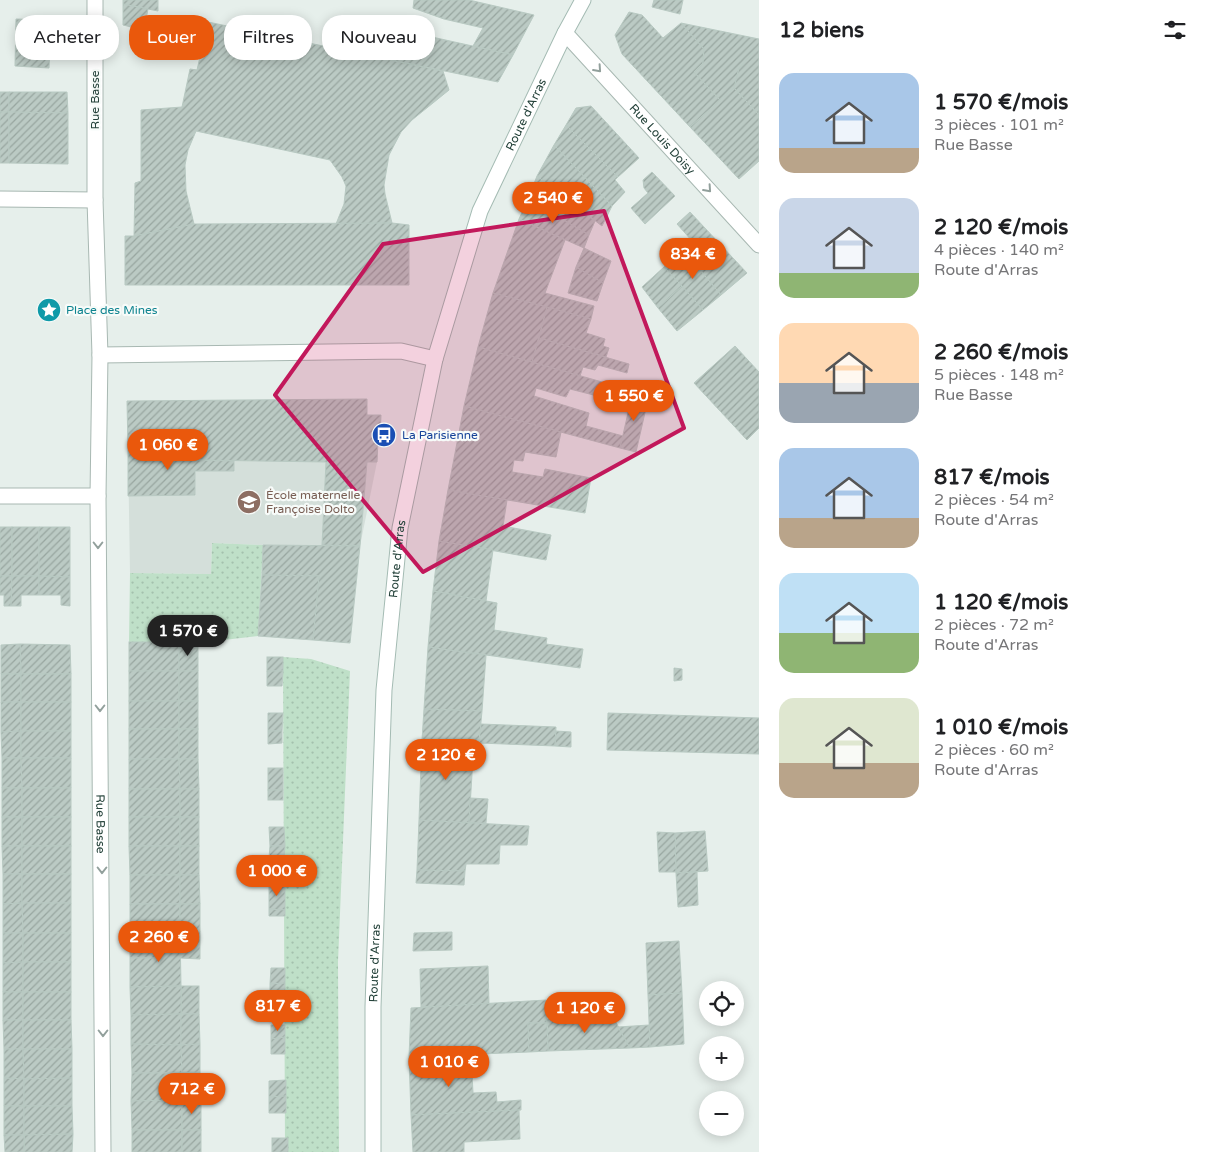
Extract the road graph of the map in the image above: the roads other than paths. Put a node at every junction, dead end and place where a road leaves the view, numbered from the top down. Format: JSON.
{"nodes":[{"id":1,"x":95,"y":0,"type":"edge"},
{"id":2,"x":583,"y":0,"type":"edge"},
{"id":3,"x":565,"y":33,"type":"junction"},
{"id":4,"x":0,"y":199,"type":"edge"},
{"id":5,"x":95,"y":200,"type":"junction"},
{"id":6,"x":759,"y":245,"type":"edge"},
{"id":7,"x":100,"y":355,"type":"junction"},
{"id":8,"x":435,"y":359,"type":"junction"},
{"id":9,"x":0,"y":496,"type":"edge"},
{"id":10,"x":98,"y":496,"type":"junction"},
{"id":11,"x":103,"y":1152,"type":"edge"},
{"id":12,"x":373,"y":1152,"type":"edge"}],
"edges":[{"from":1,"to":5,"type":"street","name":"Rue Basse"},
{"from":2,"to":3,"type":"street","name":"Route d'Arras"},
{"from":3,"to":6,"type":"street","name":"Rue Louis Doisy","one_way":true},
{"from":3,"to":8,"type":"street","name":"Route d'Arras"},
{"from":4,"to":5,"type":"street"},
{"from":5,"to":7,"type":"street"},
{"from":7,"to":8,"type":"street"},
{"from":7,"to":10,"type":"street"},
{"from":8,"to":12,"type":"street","name":"Route d'Arras"},
{"from":9,"to":10,"type":"street"},
{"from":10,"to":11,"type":"street","name":"Rue Basse","one_way":true}]}
